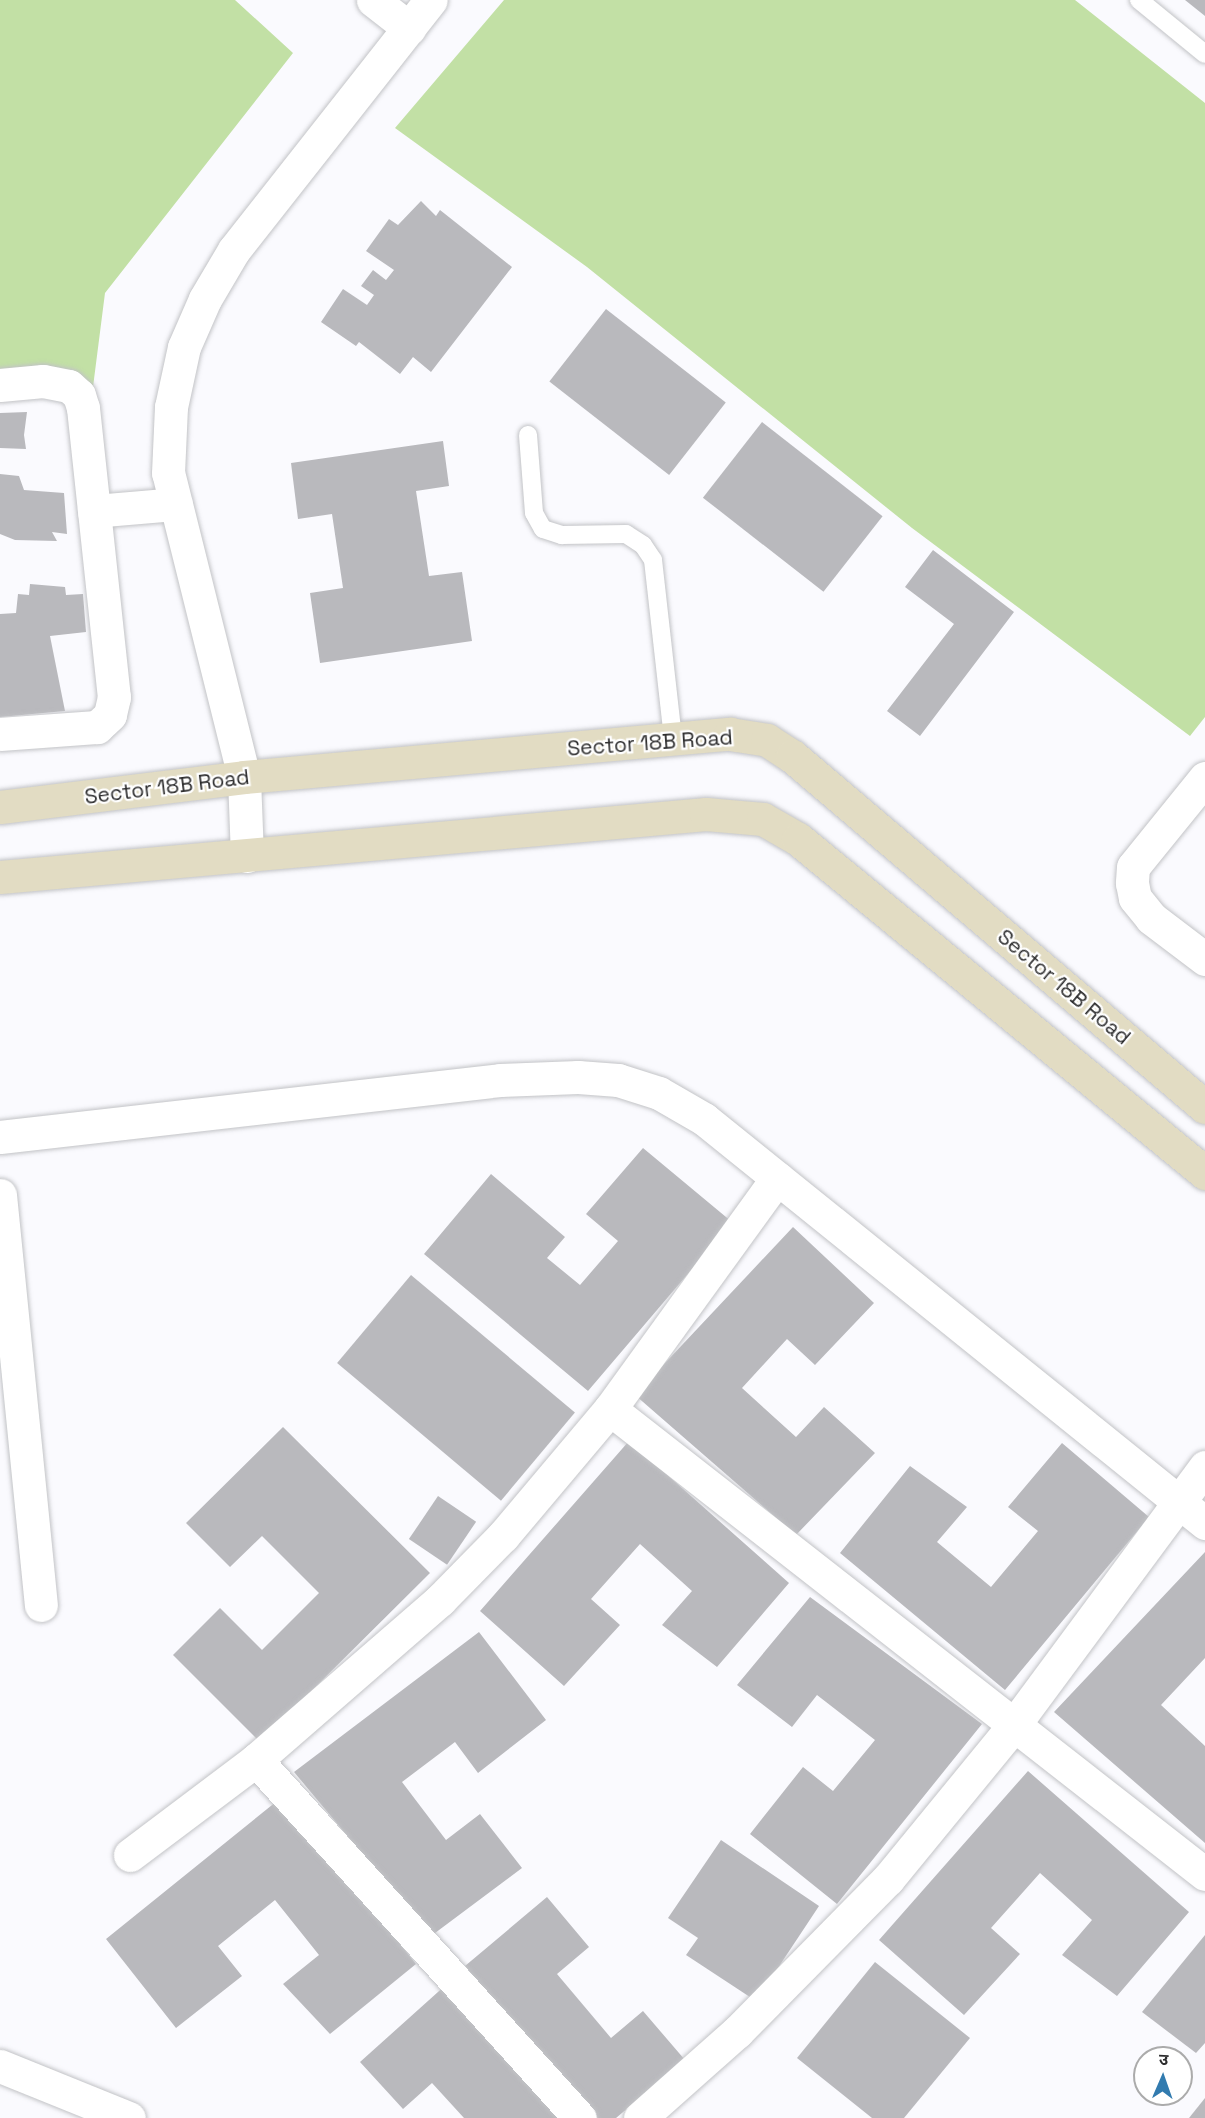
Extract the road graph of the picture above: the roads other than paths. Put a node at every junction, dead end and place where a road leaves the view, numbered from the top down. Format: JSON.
{"nodes":[{"id":1,"x":373,"y":0,"type":"edge"},
{"id":2,"x":431,"y":0,"type":"edge"},
{"id":3,"x":1139,"y":0,"type":"edge"},
{"id":4,"x":409,"y":28,"type":"junction"},
{"id":5,"x":1205,"y":54,"type":"edge"},
{"id":6,"x":0,"y":385,"type":"edge"},
{"id":7,"x":528,"y":435,"type":"dead end"},
{"id":8,"x":176,"y":504,"type":"junction"},
{"id":9,"x":94,"y":512,"type":"junction"},
{"id":10,"x":0,"y":734,"type":"edge"},
{"id":11,"x":673,"y":739,"type":"junction"},
{"id":12,"x":244,"y":777,"type":"junction"},
{"id":13,"x":1205,"y":778,"type":"edge"},
{"id":14,"x":0,"y":807,"type":"edge"},
{"id":15,"x":247,"y":855,"type":"junction"},
{"id":16,"x":0,"y":877,"type":"edge"},
{"id":17,"x":1205,"y":959,"type":"edge"},
{"id":18,"x":1205,"y":1107,"type":"edge"},
{"id":19,"x":0,"y":1137,"type":"edge"},
{"id":20,"x":1203,"y":1168,"type":"edge"},
{"id":21,"x":777,"y":1178,"type":"junction"},
{"id":22,"x":0,"y":1195,"type":"edge"},
{"id":23,"x":610,"y":1409,"type":"junction"},
{"id":24,"x":1205,"y":1467,"type":"edge"},
{"id":25,"x":1178,"y":1502,"type":"junction"},
{"id":26,"x":1205,"y":1523,"type":"edge"},
{"id":27,"x":41,"y":1605,"type":"dead end"},
{"id":28,"x":1014,"y":1725,"type":"junction"},
{"id":29,"x":256,"y":1760,"type":"junction"},
{"id":30,"x":130,"y":1855,"type":"dead end"},
{"id":31,"x":1205,"y":1875,"type":"edge"},
{"id":32,"x":0,"y":2066,"type":"edge"},
{"id":33,"x":129,"y":2118,"type":"edge"},
{"id":34,"x":580,"y":2118,"type":"edge"},
{"id":35,"x":640,"y":2118,"type":"edge"}],
"edges":[{"from":1,"to":4,"type":"street"},
{"from":2,"to":4,"type":"street"},
{"from":3,"to":5,"type":"lane"},
{"from":4,"to":8,"type":"street"},
{"from":6,"to":9,"type":"street"},
{"from":7,"to":11,"type":"lane"},
{"from":8,"to":9,"type":"street"},
{"from":8,"to":12,"type":"street"},
{"from":9,"to":10,"type":"street"},
{"from":11,"to":12,"type":"street","name":"Sector 18B Road"},
{"from":11,"to":18,"type":"street","name":"Sector 18B Road"},
{"from":12,"to":14,"type":"street","name":"Sector 18B Road"},
{"from":12,"to":15,"type":"street"},
{"from":13,"to":17,"type":"street"},
{"from":15,"to":16,"type":"street"},
{"from":15,"to":20,"type":"street"},
{"from":19,"to":21,"type":"street"},
{"from":21,"to":23,"type":"street"},
{"from":21,"to":25,"type":"street"},
{"from":22,"to":27,"type":"street"},
{"from":23,"to":28,"type":"street"},
{"from":23,"to":29,"type":"street"},
{"from":24,"to":25,"type":"street"},
{"from":25,"to":26,"type":"street"},
{"from":25,"to":28,"type":"street"},
{"from":28,"to":31,"type":"street"},
{"from":28,"to":35,"type":"street"},
{"from":29,"to":30,"type":"street"},
{"from":29,"to":34,"type":"street"},
{"from":32,"to":33,"type":"street"}]}
